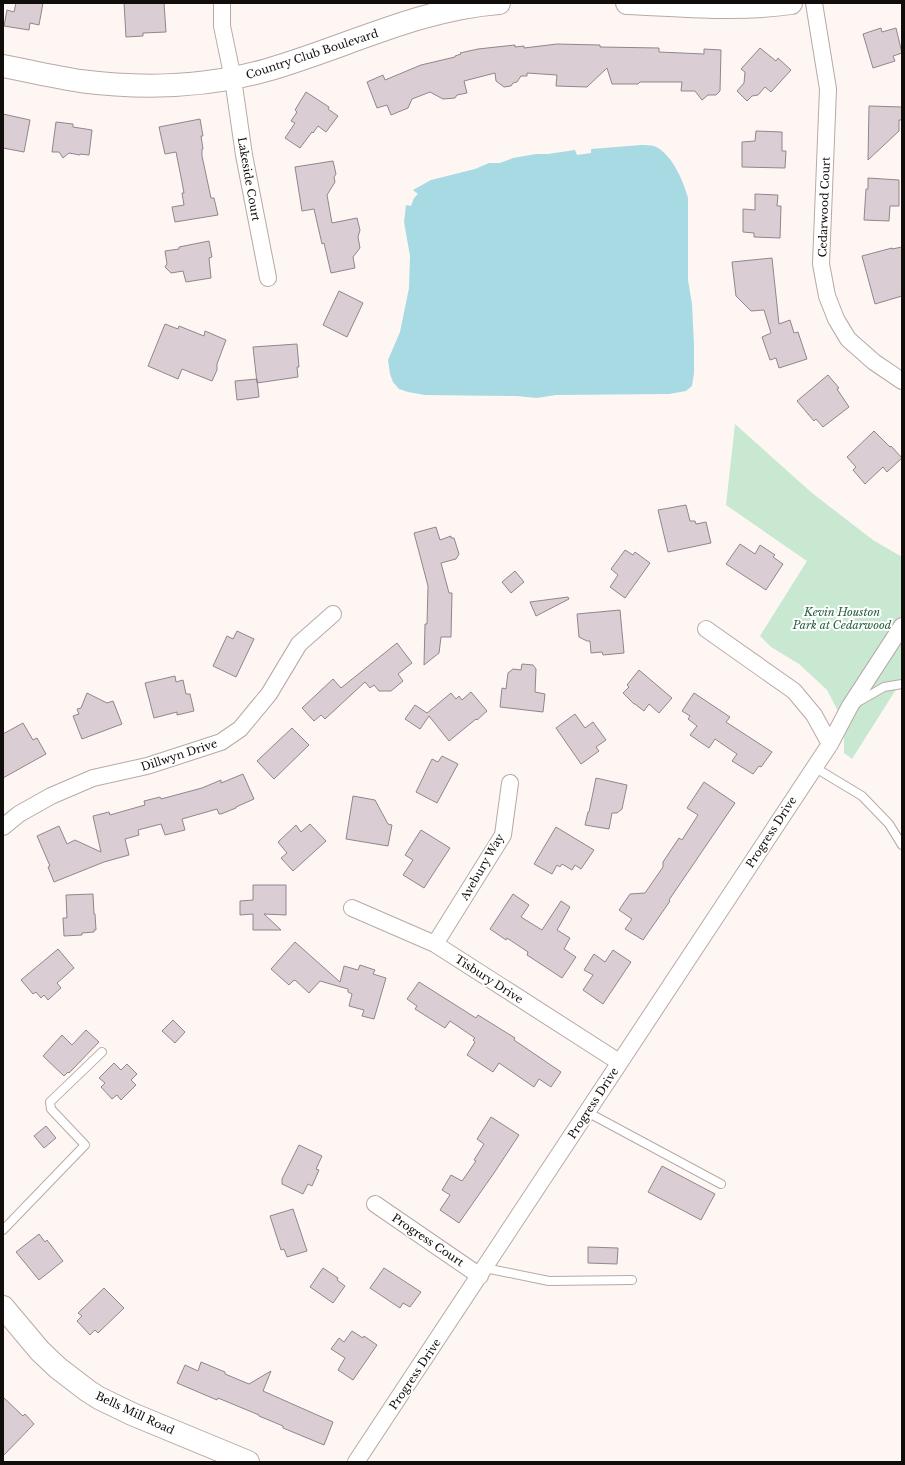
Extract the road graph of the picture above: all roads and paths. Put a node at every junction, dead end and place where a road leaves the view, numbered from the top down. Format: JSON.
{"nodes":[{"id":1,"x":222,"y":3,"type":"edge"},
{"id":2,"x":499,"y":3,"type":"edge"},
{"id":3,"x":627,"y":3,"type":"edge"},
{"id":4,"x":791,"y":3,"type":"edge"},
{"id":5,"x":814,"y":3,"type":"edge"},
{"id":6,"x":3,"y":66,"type":"edge"},
{"id":7,"x":233,"y":79,"type":"junction"},
{"id":8,"x":268,"y":278,"type":"dead end"},
{"id":9,"x":902,"y":381,"type":"edge"},
{"id":10,"x":334,"y":614,"type":"dead end"},
{"id":11,"x":902,"y":626,"type":"edge"},
{"id":12,"x":706,"y":629,"type":"dead end"},
{"id":13,"x":902,"y":684,"type":"edge"},
{"id":14,"x":850,"y":706,"type":"junction"},
{"id":15,"x":830,"y":744,"type":"junction"},
{"id":16,"x":814,"y":767,"type":"junction"},
{"id":17,"x":510,"y":783,"type":"dead end"},
{"id":18,"x":3,"y":827,"type":"edge"},
{"id":19,"x":902,"y":844,"type":"edge"},
{"id":20,"x":352,"y":908,"type":"dead end"},
{"id":21,"x":435,"y":944,"type":"junction"},
{"id":22,"x":102,"y":1052,"type":"dead end"},
{"id":23,"x":619,"y":1062,"type":"junction"},
{"id":24,"x":587,"y":1112,"type":"junction"},
{"id":25,"x":721,"y":1184,"type":"dead end"},
{"id":26,"x":375,"y":1204,"type":"dead end"},
{"id":27,"x":3,"y":1230,"type":"edge"},
{"id":28,"x":483,"y":1272,"type":"junction"},
{"id":29,"x":632,"y":1280,"type":"dead end"},
{"id":30,"x":3,"y":1307,"type":"edge"},
{"id":31,"x":248,"y":1462,"type":"edge"},
{"id":32,"x":356,"y":1462,"type":"edge"}],
"edges":[{"from":1,"to":7,"type":"street","name":"Lakeside Court"},
{"from":2,"to":7,"type":"street","name":"Country Club Boulevard"},
{"from":3,"to":4,"type":"street"},
{"from":5,"to":9,"type":"street","name":"Cedarwood Court"},
{"from":6,"to":7,"type":"street","name":"Country Club Boulevard"},
{"from":7,"to":8,"type":"street","name":"Lakeside Court"},
{"from":10,"to":18,"type":"street","name":"Dillwyn Drive"},
{"from":11,"to":14,"type":"street","name":"Progress Drive"},
{"from":12,"to":15,"type":"street"},
{"from":13,"to":14,"type":"lane"},
{"from":14,"to":15,"type":"street","name":"Progress Drive"},
{"from":15,"to":16,"type":"street","name":"Progress Drive"},
{"from":16,"to":19,"type":"lane"},
{"from":16,"to":23,"type":"street","name":"Progress Drive"},
{"from":17,"to":21,"type":"street","name":"Avebury Way"},
{"from":20,"to":21,"type":"street","name":"Tisbury Drive"},
{"from":21,"to":23,"type":"street","name":"Tisbury Drive"},
{"from":22,"to":27,"type":"lane"},
{"from":23,"to":24,"type":"street","name":"Progress Drive"},
{"from":24,"to":25,"type":"lane"},
{"from":24,"to":28,"type":"street","name":"Progress Drive"},
{"from":26,"to":28,"type":"street","name":"Progress Court"},
{"from":28,"to":29,"type":"lane"},
{"from":28,"to":32,"type":"street","name":"Progress Drive"},
{"from":30,"to":31,"type":"street","name":"Bells Mill Road"}]}
